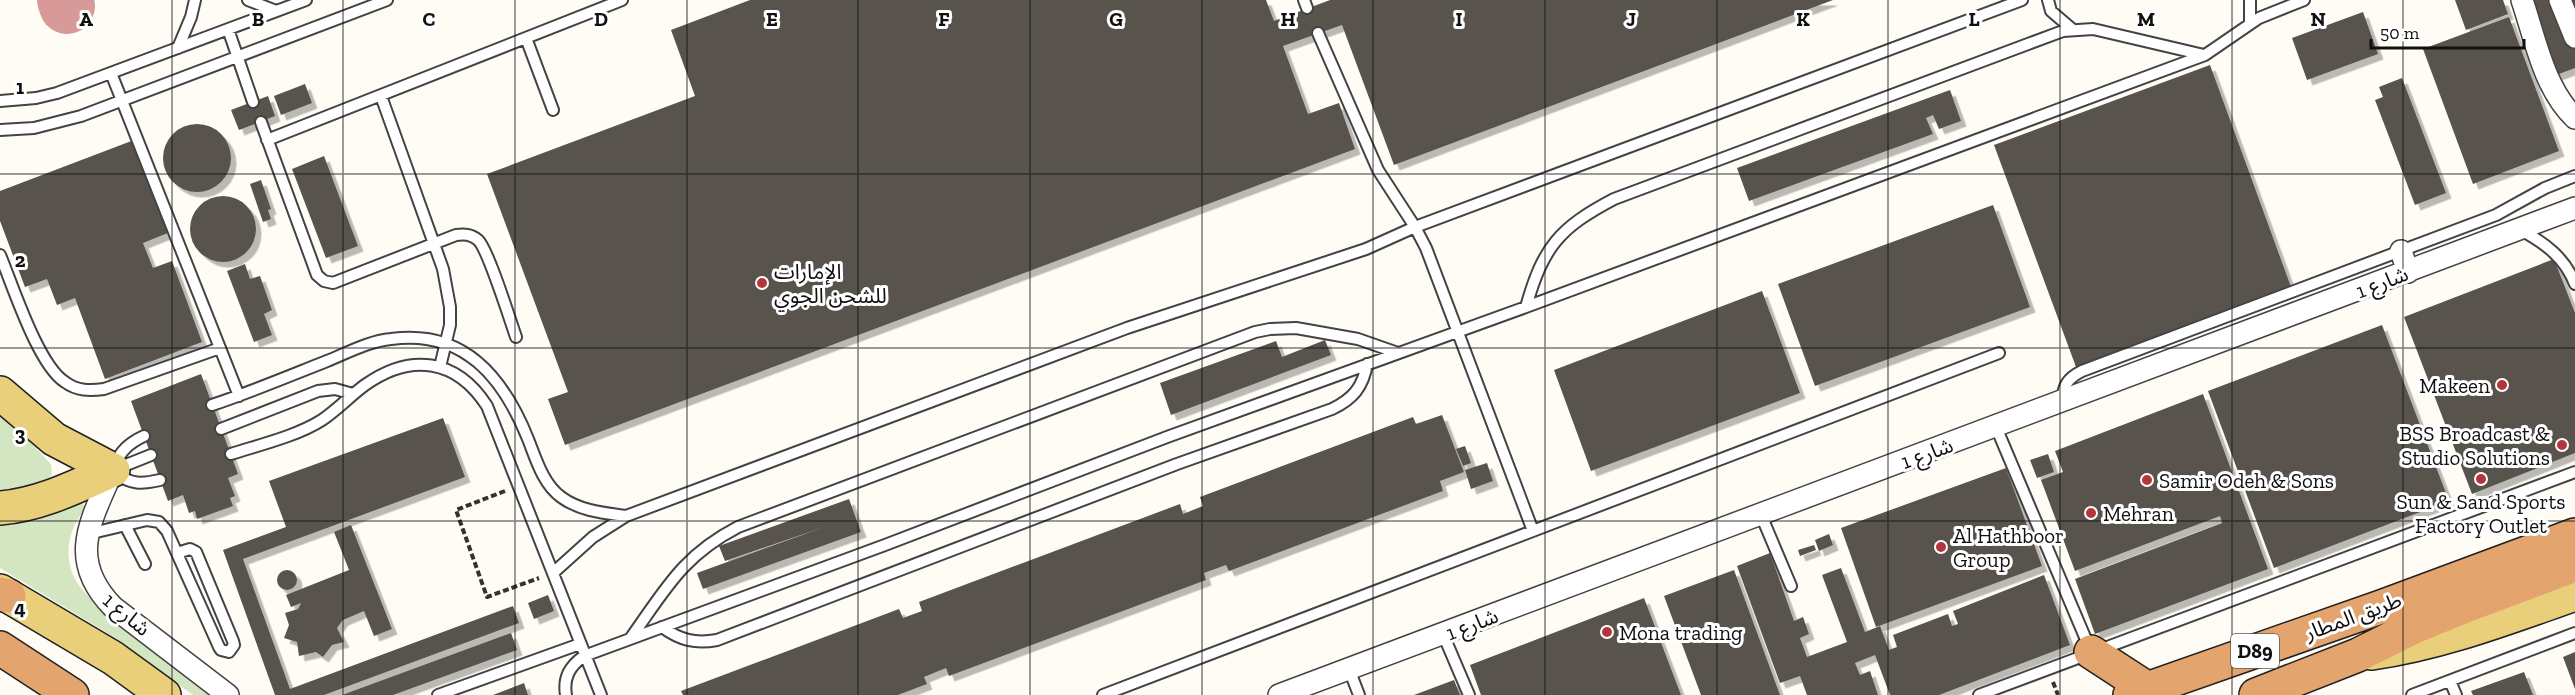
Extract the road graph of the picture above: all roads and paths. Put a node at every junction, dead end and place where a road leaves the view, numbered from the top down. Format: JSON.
{"nodes":[{"id":1,"x":195,"y":0,"type":"edge"},
{"id":2,"x":248,"y":0,"type":"edge"},
{"id":3,"x":306,"y":0,"type":"edge"},
{"id":4,"x":387,"y":0,"type":"edge"},
{"id":5,"x":622,"y":0,"type":"edge"},
{"id":6,"x":2022,"y":0,"type":"edge"},
{"id":7,"x":2048,"y":0,"type":"edge"},
{"id":8,"x":2250,"y":0,"type":"edge"},
{"id":9,"x":2304,"y":0,"type":"edge"},
{"id":10,"x":2522,"y":0,"type":"edge"},
{"id":11,"x":2560,"y":0,"type":"edge"},
{"id":12,"x":276,"y":11,"type":"junction"},
{"id":13,"x":2250,"y":23,"type":"junction"},
{"id":14,"x":228,"y":29,"type":"junction"},
{"id":15,"x":2072,"y":29,"type":"junction"},
{"id":16,"x":1318,"y":33,"type":"dead end"},
{"id":17,"x":2575,"y":37,"type":"edge"},
{"id":18,"x":526,"y":38,"type":"junction"},
{"id":19,"x":178,"y":48,"type":"junction"},
{"id":20,"x":237,"y":55,"type":"junction"},
{"id":21,"x":2205,"y":55,"type":"junction"},
{"id":22,"x":111,"y":73,"type":"junction"},
{"id":23,"x":381,"y":96,"type":"junction"},
{"id":24,"x":122,"y":100,"type":"junction"},
{"id":25,"x":0,"y":101,"type":"edge"},
{"id":26,"x":253,"y":102,"type":"dead end"},
{"id":27,"x":553,"y":110,"type":"dead end"},
{"id":28,"x":2575,"y":118,"type":"edge"},
{"id":29,"x":261,"y":122,"type":"dead end"},
{"id":30,"x":0,"y":130,"type":"edge"},
{"id":31,"x":267,"y":140,"type":"junction"},
{"id":32,"x":2575,"y":176,"type":"edge"},
{"id":33,"x":2575,"y":208,"type":"edge"},
{"id":34,"x":1415,"y":227,"type":"junction"},
{"id":35,"x":2521,"y":230,"type":"junction"},
{"id":36,"x":434,"y":244,"type":"junction"},
{"id":37,"x":2401,"y":250,"type":"junction"},
{"id":38,"x":0,"y":255,"type":"edge"},
{"id":39,"x":2408,"y":272,"type":"junction"},
{"id":40,"x":2575,"y":284,"type":"edge"},
{"id":41,"x":1526,"y":307,"type":"junction"},
{"id":42,"x":1457,"y":331,"type":"junction"},
{"id":43,"x":516,"y":337,"type":"dead end"},
{"id":44,"x":447,"y":343,"type":"junction"},
{"id":45,"x":220,"y":348,"type":"junction"},
{"id":46,"x":1398,"y":353,"type":"junction"},
{"id":47,"x":1999,"y":353,"type":"dead end"},
{"id":48,"x":1367,"y":364,"type":"junction"},
{"id":49,"x":440,"y":367,"type":"junction"},
{"id":50,"x":0,"y":393,"type":"edge"},
{"id":51,"x":353,"y":394,"type":"junction"},
{"id":52,"x":239,"y":396,"type":"junction"},
{"id":53,"x":2063,"y":402,"type":"junction"},
{"id":54,"x":212,"y":405,"type":"dead end"},
{"id":55,"x":1996,"y":427,"type":"junction"},
{"id":56,"x":221,"y":429,"type":"dead end"},
{"id":57,"x":144,"y":436,"type":"dead end"},
{"id":58,"x":231,"y":454,"type":"dead end"},
{"id":59,"x":151,"y":455,"type":"dead end"},
{"id":60,"x":112,"y":470,"type":"junction"},
{"id":61,"x":2575,"y":472,"type":"edge"},
{"id":62,"x":160,"y":480,"type":"dead end"},
{"id":63,"x":519,"y":485,"type":"junction"},
{"id":64,"x":0,"y":508,"type":"edge"},
{"id":65,"x":1761,"y":515,"type":"junction"},
{"id":66,"x":626,"y":516,"type":"junction"},
{"id":67,"x":2575,"y":518,"type":"edge"},
{"id":68,"x":125,"y":525,"type":"junction"},
{"id":69,"x":1533,"y":531,"type":"junction"},
{"id":70,"x":88,"y":534,"type":"junction"},
{"id":71,"x":2575,"y":535,"type":"edge"},
{"id":72,"x":177,"y":553,"type":"junction"},
{"id":73,"x":145,"y":564,"type":"dead end"},
{"id":74,"x":2575,"y":565,"type":"edge"},
{"id":75,"x":553,"y":573,"type":"junction"},
{"id":76,"x":1791,"y":586,"type":"dead end"},
{"id":77,"x":3,"y":594,"type":"edge"},
{"id":78,"x":2575,"y":594,"type":"edge"},
{"id":79,"x":2380,"y":608,"type":"junction"},
{"id":80,"x":662,"y":627,"type":"junction"},
{"id":81,"x":2575,"y":633,"type":"edge"},
{"id":82,"x":1443,"y":634,"type":"junction"},
{"id":83,"x":630,"y":639,"type":"junction"},
{"id":84,"x":580,"y":644,"type":"junction"},
{"id":85,"x":0,"y":648,"type":"edge"},
{"id":86,"x":2091,"y":652,"type":"junction"},
{"id":87,"x":2358,"y":655,"type":"junction"},
{"id":88,"x":584,"y":656,"type":"junction"},
{"id":89,"x":1349,"y":669,"type":"junction"},
{"id":90,"x":2051,"y":676,"type":"dead end"},
{"id":91,"x":2450,"y":681,"type":"junction"},
{"id":92,"x":2139,"y":692,"type":"edge"},
{"id":93,"x":72,"y":695,"type":"edge"},
{"id":94,"x":164,"y":695,"type":"edge"},
{"id":95,"x":228,"y":695,"type":"edge"},
{"id":96,"x":438,"y":695,"type":"edge"},
{"id":97,"x":566,"y":695,"type":"edge"},
{"id":98,"x":602,"y":695,"type":"edge"},
{"id":99,"x":1102,"y":695,"type":"edge"},
{"id":100,"x":1279,"y":695,"type":"edge"},
{"id":101,"x":1359,"y":695,"type":"edge"},
{"id":102,"x":1469,"y":695,"type":"edge"},
{"id":103,"x":1979,"y":695,"type":"edge"},
{"id":104,"x":2058,"y":695,"type":"edge"},
{"id":105,"x":2256,"y":695,"type":"edge"},
{"id":106,"x":2412,"y":695,"type":"edge"},
{"id":107,"x":2456,"y":695,"type":"edge"}],
"edges":[{"from":1,"to":19,"type":"lane"},
{"from":2,"to":12,"type":"lane"},
{"from":3,"to":12,"type":"lane"},
{"from":4,"to":20,"type":"lane"},
{"from":5,"to":18,"type":"lane"},
{"from":6,"to":34,"type":"lane"},
{"from":7,"to":15,"type":"lane"},
{"from":8,"to":13,"type":"lane"},
{"from":9,"to":13,"type":"lane"},
{"from":10,"to":28,"type":"street"},
{"from":11,"to":17,"type":"street"},
{"from":12,"to":14,"type":"lane"},
{"from":13,"to":21,"type":"lane"},
{"from":14,"to":19,"type":"lane"},
{"from":14,"to":20,"type":"lane"},
{"from":15,"to":21,"type":"lane"},
{"from":15,"to":41,"type":"lane"},
{"from":16,"to":34,"type":"lane"},
{"from":18,"to":23,"type":"lane"},
{"from":18,"to":27,"type":"lane"},
{"from":19,"to":22,"type":"lane"},
{"from":20,"to":24,"type":"lane"},
{"from":20,"to":26,"type":"lane"},
{"from":21,"to":41,"type":"lane"},
{"from":22,"to":24,"type":"lane"},
{"from":22,"to":25,"type":"lane"},
{"from":23,"to":31,"type":"lane"},
{"from":23,"to":36,"type":"lane"},
{"from":24,"to":30,"type":"lane"},
{"from":24,"to":45,"type":"lane"},
{"from":29,"to":31,"type":"lane"},
{"from":31,"to":36,"type":"lane"},
{"from":32,"to":37,"type":"lane"},
{"from":33,"to":35,"type":"street","name":"شارع 1"},
{"from":34,"to":42,"type":"lane"},
{"from":34,"to":66,"type":"lane"},
{"from":35,"to":39,"type":"street","name":"شارع 1"},
{"from":35,"to":40,"type":"lane"},
{"from":36,"to":43,"type":"lane"},
{"from":36,"to":44,"type":"lane"},
{"from":37,"to":39,"type":"street"},
{"from":37,"to":53,"type":"lane"},
{"from":38,"to":45,"type":"lane"},
{"from":39,"to":53,"type":"street","name":"شارع 1"},
{"from":41,"to":42,"type":"lane"},
{"from":42,"to":46,"type":"lane"},
{"from":42,"to":69,"type":"lane"},
{"from":44,"to":49,"type":"lane"},
{"from":44,"to":52,"type":"lane"},
{"from":44,"to":66,"type":"lane"},
{"from":45,"to":52,"type":"lane"},
{"from":46,"to":48,"type":"lane"},
{"from":46,"to":83,"type":"lane"},
{"from":47,"to":69,"type":"lane"},
{"from":48,"to":80,"type":"lane"},
{"from":48,"to":80,"type":"lane"},
{"from":49,"to":51,"type":"lane"},
{"from":49,"to":63,"type":"lane"},
{"from":50,"to":60,"type":"main road"},
{"from":51,"to":56,"type":"lane"},
{"from":51,"to":58,"type":"lane"},
{"from":52,"to":54,"type":"lane"},
{"from":53,"to":55,"type":"street","name":"شارع 1"},
{"from":55,"to":65,"type":"street","name":"شارع 1"},
{"from":55,"to":86,"type":"lane"},
{"from":57,"to":60,"type":"lane"},
{"from":59,"to":60,"type":"lane"},
{"from":60,"to":62,"type":"lane"},
{"from":60,"to":64,"type":"main road"},
{"from":60,"to":70,"type":"street","name":"شارع 1"},
{"from":61,"to":86,"type":"lane"},
{"from":63,"to":75,"type":"lane"},
{"from":63,"to":75,"type":"path"},
{"from":65,"to":76,"type":"lane"},
{"from":65,"to":82,"type":"street","name":"شارع 1"},
{"from":66,"to":75,"type":"lane"},
{"from":67,"to":79,"type":"main road"},
{"from":68,"to":70,"type":"lane"},
{"from":68,"to":72,"type":"lane"},
{"from":68,"to":73,"type":"lane"},
{"from":69,"to":99,"type":"lane"},
{"from":70,"to":95,"type":"street","name":"شارع 1"},
{"from":71,"to":79,"type":"highway","name":"طريق المطار","number":"D89"},
{"from":72,"to":72,"type":"lane"},
{"from":74,"to":87,"type":"highway","name":"طريق المطار","number":"D89"},
{"from":75,"to":84,"type":"lane"},
{"from":77,"to":94,"type":"main road"},
{"from":78,"to":87,"type":"main road"},
{"from":79,"to":92,"type":"highway","name":"طريق المطار","number":"D89"},
{"from":80,"to":83,"type":"lane"},
{"from":81,"to":91,"type":"lane"},
{"from":82,"to":89,"type":"street","name":"شارع 1"},
{"from":82,"to":102,"type":"lane"},
{"from":83,"to":88,"type":"lane"},
{"from":84,"to":88,"type":"lane"},
{"from":84,"to":96,"type":"lane"},
{"from":85,"to":93,"type":"highway"},
{"from":86,"to":92,"type":"highway"},
{"from":86,"to":103,"type":"lane"},
{"from":87,"to":105,"type":"highway","name":"طريق المطار","number":"D89"},
{"from":88,"to":97,"type":"lane"},
{"from":88,"to":98,"type":"lane"},
{"from":89,"to":100,"type":"street","name":"شارع 1"},
{"from":89,"to":101,"type":"lane"},
{"from":90,"to":104,"type":"path"},
{"from":91,"to":106,"type":"lane"},
{"from":91,"to":107,"type":"lane"}]}
